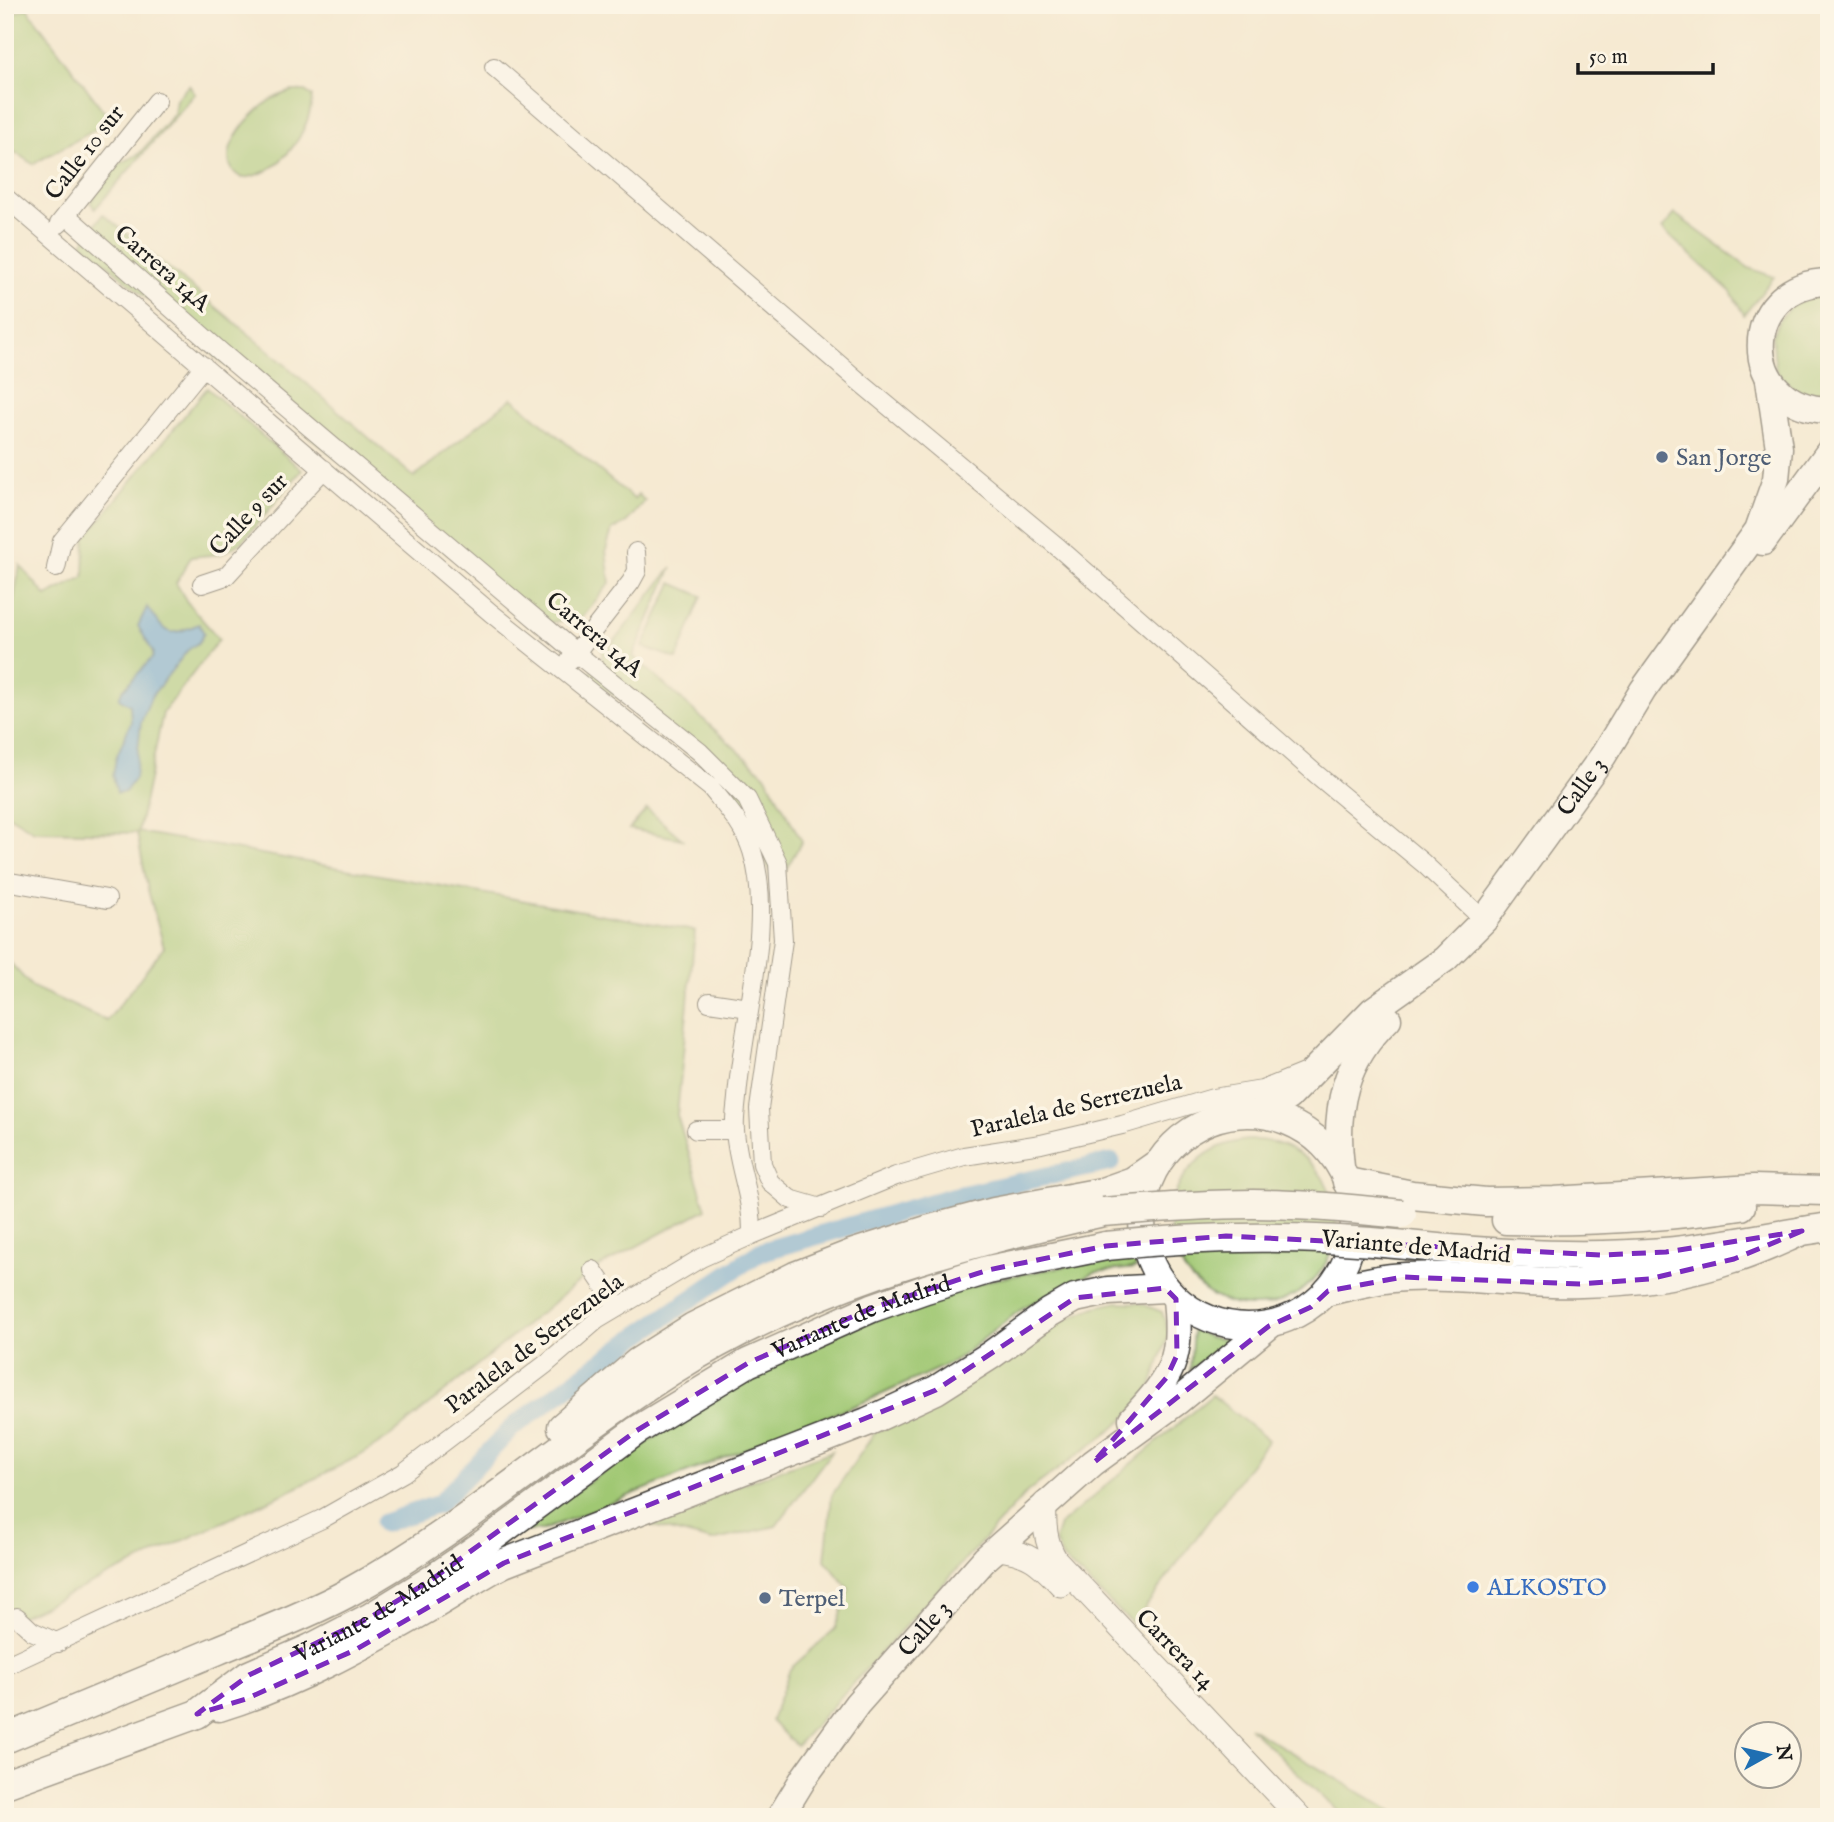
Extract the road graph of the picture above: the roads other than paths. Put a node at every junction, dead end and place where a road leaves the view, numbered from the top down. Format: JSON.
{"nodes":[{"id":1,"x":494,"y":67,"type":"dead end"},
{"id":2,"x":157,"y":101,"type":"dead end"},
{"id":3,"x":5,"y":197,"type":"edge"},
{"id":4,"x":66,"y":215,"type":"junction"},
{"id":5,"x":51,"y":234,"type":"junction"},
{"id":6,"x":1829,"y":282,"type":"edge"},
{"id":7,"x":204,"y":366,"type":"junction"},
{"id":8,"x":1769,"y":380,"type":"junction"},
{"id":9,"x":1829,"y":410,"type":"edge"},
{"id":10,"x":1829,"y":452,"type":"edge"},
{"id":11,"x":324,"y":469,"type":"junction"},
{"id":12,"x":636,"y":552,"type":"dead end"},
{"id":13,"x":56,"y":568,"type":"dead end"},
{"id":14,"x":202,"y":584,"type":"dead end"},
{"id":15,"x":576,"y":653,"type":"junction"},
{"id":16,"x":564,"y":668,"type":"junction"},
{"id":17,"x":5,"y":881,"type":"edge"},
{"id":18,"x":107,"y":899,"type":"dead end"},
{"id":19,"x":1484,"y":920,"type":"junction"},
{"id":20,"x":709,"y":1002,"type":"dead end"},
{"id":21,"x":749,"y":1008,"type":"junction"},
{"id":22,"x":1319,"y":1067,"type":"junction"},
{"id":23,"x":1256,"y":1113,"type":"junction"},
{"id":24,"x":696,"y":1130,"type":"dead end"},
{"id":25,"x":735,"y":1130,"type":"junction"},
{"id":26,"x":1156,"y":1166,"type":"junction"},
{"id":27,"x":1344,"y":1175,"type":"junction"},
{"id":28,"x":1827,"y":1191,"type":"edge"},
{"id":29,"x":821,"y":1208,"type":"junction"},
{"id":30,"x":1813,"y":1229,"type":"edge"},
{"id":31,"x":752,"y":1235,"type":"junction"},
{"id":32,"x":593,"y":1269,"type":"dead end"},
{"id":33,"x":1328,"y":1291,"type":"junction"},
{"id":34,"x":1171,"y":1294,"type":"junction"},
{"id":35,"x":618,"y":1307,"type":"junction"},
{"id":36,"x":1269,"y":1325,"type":"junction"},
{"id":37,"x":1093,"y":1463,"type":"junction"},
{"id":38,"x":515,"y":1483,"type":"junction"},
{"id":39,"x":1045,"y":1503,"type":"junction"},
{"id":40,"x":996,"y":1549,"type":"junction"},
{"id":41,"x":17,"y":1617,"type":"dead end"},
{"id":42,"x":58,"y":1643,"type":"junction"},
{"id":43,"x":5,"y":1666,"type":"edge"},
{"id":44,"x":197,"y":1714,"type":"junction"},
{"id":45,"x":5,"y":1739,"type":"edge"},
{"id":46,"x":5,"y":1784,"type":"edge"},
{"id":47,"x":780,"y":1817,"type":"edge"},
{"id":48,"x":1279,"y":1817,"type":"edge"},
{"id":49,"x":1299,"y":1817,"type":"edge"}],
"edges":[{"from":1,"to":19,"type":"street"},
{"from":2,"to":4,"type":"street","name":"Calle 10 sur"},
{"from":3,"to":5,"type":"street","name":"Carrera 14A"},
{"from":4,"to":5,"type":"street","name":"Calle 10 sur"},
{"from":4,"to":15,"type":"street","name":"Carrera 14A"},
{"from":5,"to":7,"type":"street","name":"Carrera 14A"},
{"from":6,"to":8,"type":"main road","name":"Calle 3"},
{"from":7,"to":11,"type":"street","name":"Carrera 14A"},
{"from":7,"to":13,"type":"street"},
{"from":8,"to":9,"type":"main road"},
{"from":8,"to":19,"type":"main road","name":"Calle 3"},
{"from":10,"to":27,"type":"main road","name":"Calle 3"},
{"from":11,"to":14,"type":"street","name":"Calle 9 sur"},
{"from":11,"to":16,"type":"street","name":"Carrera 14A"},
{"from":12,"to":15,"type":"street"},
{"from":15,"to":16,"type":"street"},
{"from":15,"to":29,"type":"street","name":"Carrera 14A"},
{"from":16,"to":21,"type":"street","name":"Carrera 14A"},
{"from":17,"to":18,"type":"street"},
{"from":19,"to":22,"type":"main road","name":"Calle 3"},
{"from":20,"to":21,"type":"street"},
{"from":21,"to":25,"type":"street","name":"Carrera 14A"},
{"from":22,"to":23,"type":"main road","name":"Calle 3"},
{"from":22,"to":29,"type":"street","name":"Paralela de Serrezuela"},
{"from":23,"to":26,"type":"main road"},
{"from":23,"to":27,"type":"main road"},
{"from":24,"to":25,"type":"street"},
{"from":25,"to":31,"type":"street","name":"Carrera 14A"},
{"from":26,"to":34,"type":"main road"},
{"from":26,"to":38,"type":"main road"},
{"from":27,"to":28,"type":"main road"},
{"from":27,"to":33,"type":"main road"},
{"from":28,"to":38,"type":"main road","name":"Variante de Madrid","bridge":true},
{"from":29,"to":31,"type":"street","name":"Paralela de Serrezuela"},
{"from":30,"to":33,"type":"main road"},
{"from":30,"to":44,"type":"main road","name":"Variante de Madrid","bridge":true},
{"from":31,"to":35,"type":"street","name":"Paralela de Serrezuela"},
{"from":32,"to":35,"type":"street"},
{"from":33,"to":36,"type":"main road"},
{"from":34,"to":36,"type":"main road"},
{"from":34,"to":37,"type":"main road","name":"Calle 3"},
{"from":34,"to":44,"type":"main road"},
{"from":35,"to":42,"type":"street","name":"Paralela de Serrezuela"},
{"from":36,"to":37,"type":"main road","name":"Calle 3"},
{"from":37,"to":39,"type":"main road","name":"Calle 3"},
{"from":38,"to":45,"type":"main road","name":"Variante de Madrid"},
{"from":39,"to":40,"type":"main road","name":"Calle 3"},
{"from":39,"to":49,"type":"street","name":"Carrera 14"},
{"from":40,"to":47,"type":"main road","name":"Calle 3"},
{"from":40,"to":48,"type":"street","name":"Carrera 14"},
{"from":41,"to":42,"type":"street"},
{"from":42,"to":43,"type":"street","name":"Paralela de Serrezuela"},
{"from":44,"to":46,"type":"main road","name":"Variante de Madrid"}]}
